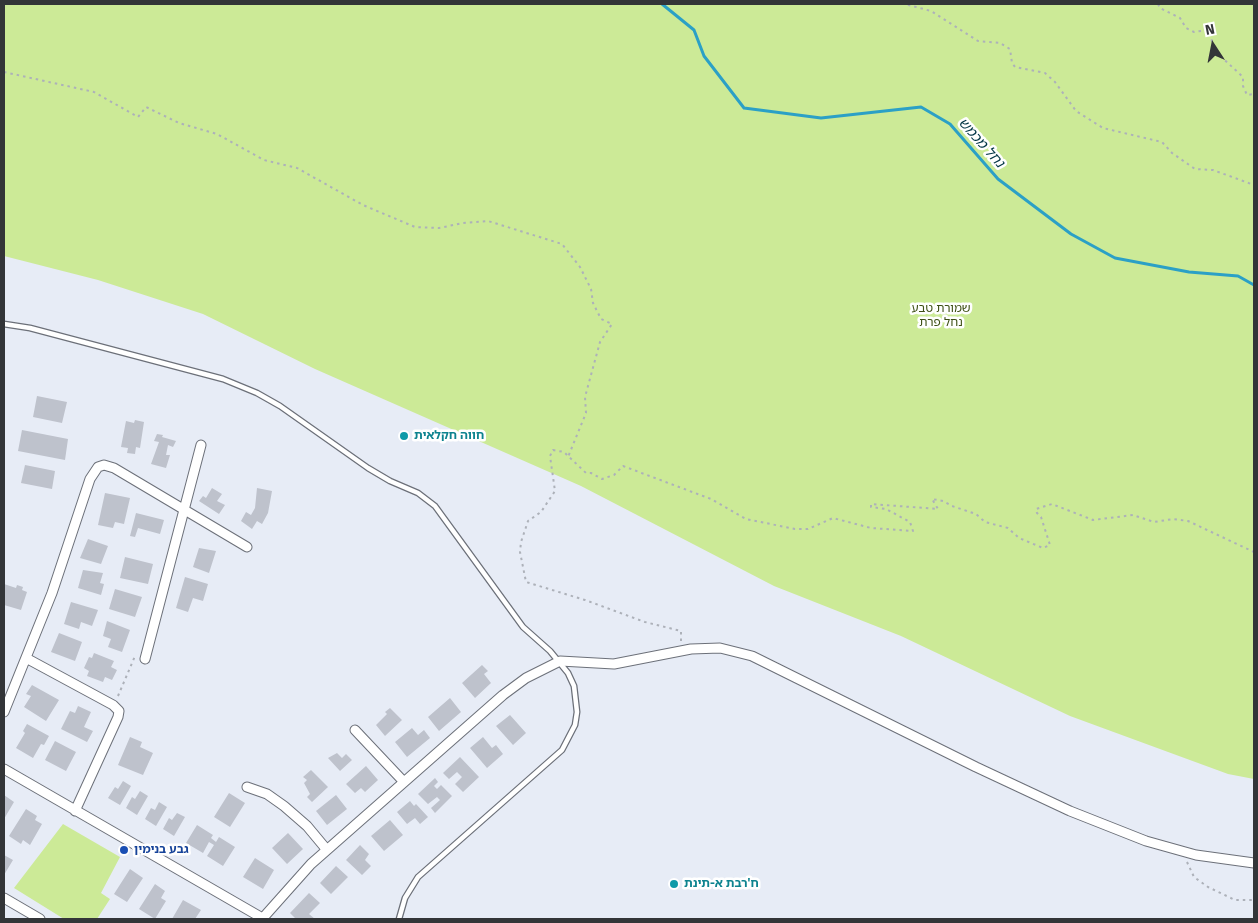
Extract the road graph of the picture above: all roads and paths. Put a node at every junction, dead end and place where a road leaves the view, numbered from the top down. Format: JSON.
{"nodes":[{"id":1,"x":882,"y":4,"type":"edge"},
{"id":2,"x":1158,"y":4,"type":"edge"},
{"id":3,"x":4,"y":72,"type":"edge"},
{"id":4,"x":1254,"y":94,"type":"edge"},
{"id":5,"x":1254,"y":185,"type":"edge"},
{"id":6,"x":4,"y":324,"type":"edge"},
{"id":7,"x":201,"y":445,"type":"dead end"},
{"id":8,"x":568,"y":457,"type":"junction"},
{"id":9,"x":184,"y":509,"type":"junction"},
{"id":10,"x":247,"y":547,"type":"dead end"},
{"id":11,"x":1254,"y":552,"type":"edge"},
{"id":12,"x":681,"y":651,"type":"junction"},
{"id":13,"x":26,"y":658,"type":"junction"},
{"id":14,"x":145,"y":659,"type":"joint"},
{"id":15,"x":560,"y":661,"type":"junction"},
{"id":16,"x":114,"y":706,"type":"junction"},
{"id":17,"x":4,"y":712,"type":"edge"},
{"id":18,"x":355,"y":730,"type":"dead end"},
{"id":19,"x":4,"y":770,"type":"edge"},
{"id":20,"x":404,"y":782,"type":"junction"},
{"id":21,"x":247,"y":786,"type":"dead end"},
{"id":22,"x":75,"y":810,"type":"junction"},
{"id":23,"x":327,"y":850,"type":"junction"},
{"id":24,"x":1182,"y":851,"type":"junction"},
{"id":25,"x":1254,"y":863,"type":"edge"},
{"id":26,"x":4,"y":898,"type":"edge"},
{"id":27,"x":1254,"y":900,"type":"edge"},
{"id":28,"x":40,"y":919,"type":"edge"},
{"id":29,"x":263,"y":919,"type":"edge"},
{"id":30,"x":399,"y":919,"type":"edge"}],
"edges":[{"from":1,"to":5,"type":"path"},
{"from":2,"to":4,"type":"path"},
{"from":3,"to":8,"type":"path"},
{"from":6,"to":15,"type":"lane"},
{"from":7,"to":9,"type":"street"},
{"from":8,"to":11,"type":"path"},
{"from":8,"to":12,"type":"path"},
{"from":9,"to":10,"type":"street"},
{"from":9,"to":13,"type":"street"},
{"from":9,"to":14,"type":"street"},
{"from":12,"to":15,"type":"street"},
{"from":12,"to":24,"type":"street"},
{"from":13,"to":16,"type":"street"},
{"from":13,"to":17,"type":"street"},
{"from":14,"to":16,"type":"path"},
{"from":15,"to":20,"type":"street"},
{"from":15,"to":30,"type":"lane"},
{"from":16,"to":22,"type":"street"},
{"from":18,"to":20,"type":"street"},
{"from":19,"to":22,"type":"street"},
{"from":20,"to":23,"type":"street"},
{"from":21,"to":23,"type":"street"},
{"from":22,"to":29,"type":"street"},
{"from":23,"to":29,"type":"street"},
{"from":24,"to":25,"type":"street"},
{"from":24,"to":27,"type":"path"},
{"from":26,"to":28,"type":"street"}]}
